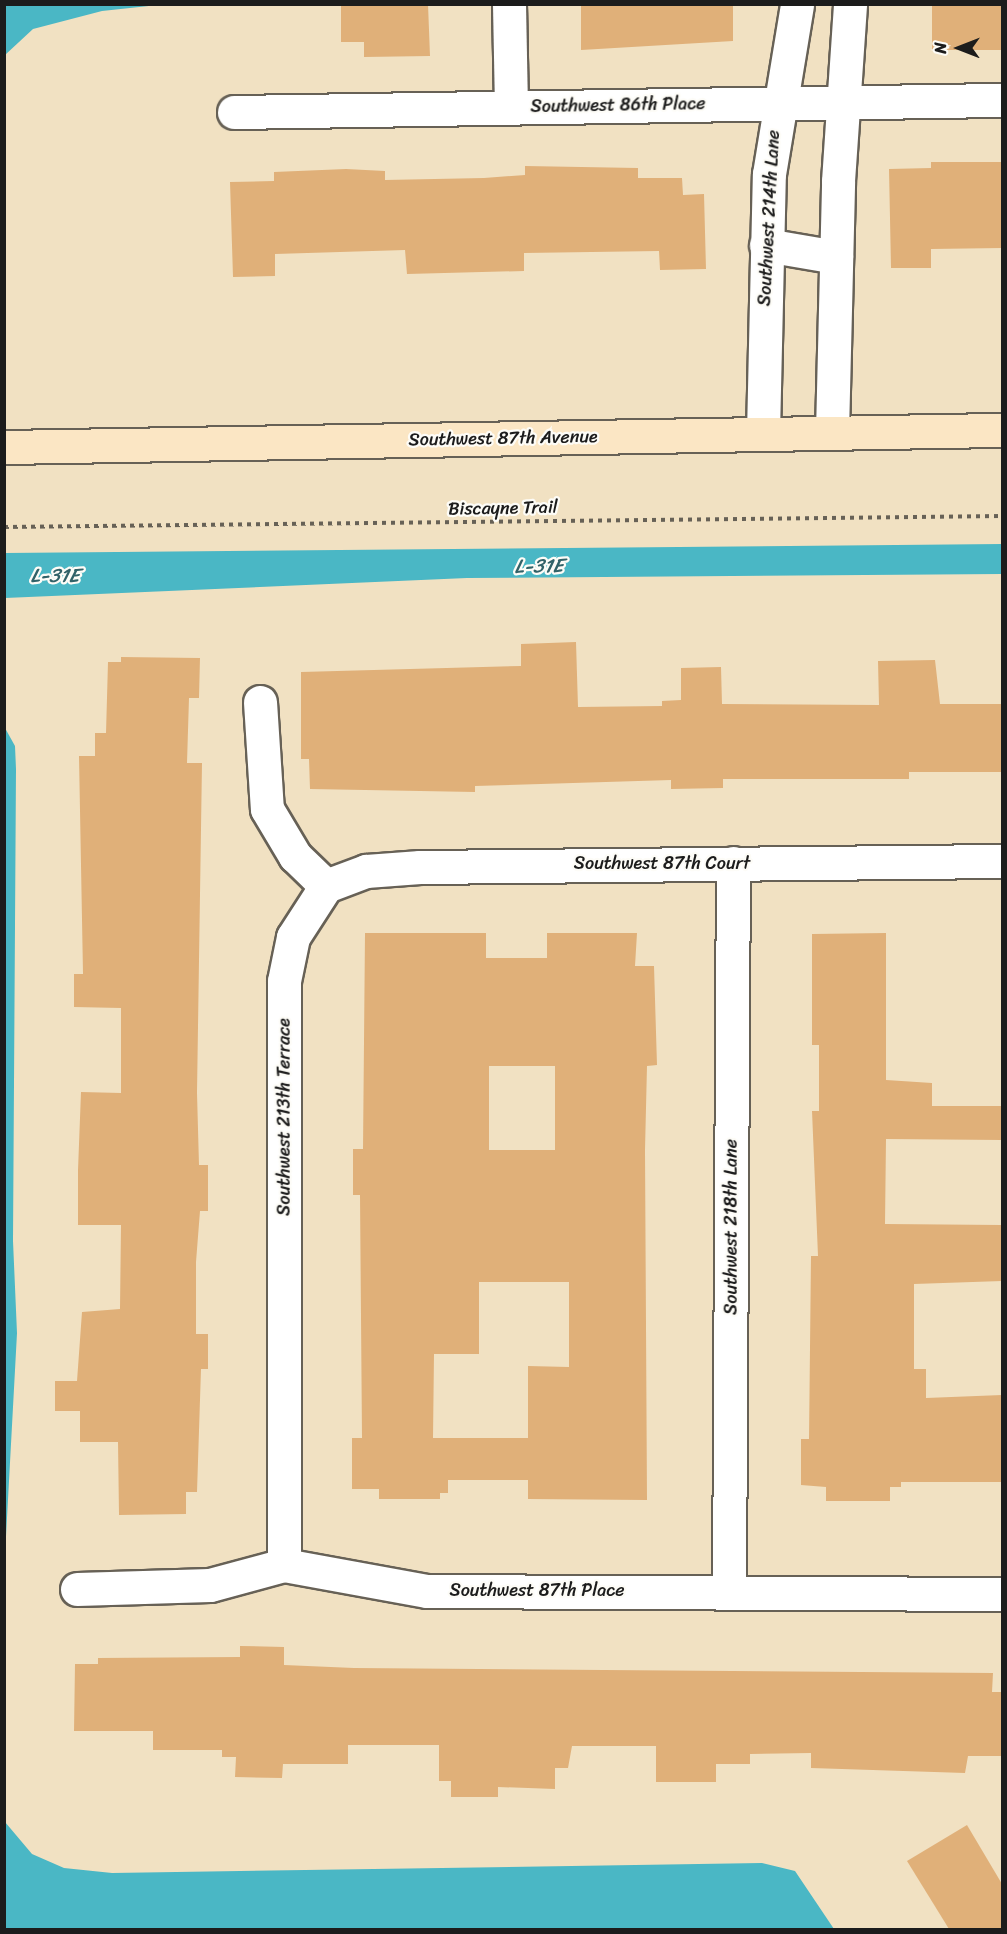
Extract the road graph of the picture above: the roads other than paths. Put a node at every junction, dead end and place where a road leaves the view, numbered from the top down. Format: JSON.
{"nodes":[{"id":1,"x":509,"y":4,"type":"edge"},
{"id":2,"x":797,"y":4,"type":"edge"},
{"id":3,"x":850,"y":4,"type":"edge"},
{"id":4,"x":1002,"y":100,"type":"edge"},
{"id":5,"x":842,"y":102,"type":"junction"},
{"id":6,"x":777,"y":104,"type":"junction"},
{"id":7,"x":511,"y":106,"type":"junction"},
{"id":8,"x":234,"y":112,"type":"dead end"},
{"id":9,"x":766,"y":245,"type":"junction"},
{"id":10,"x":836,"y":257,"type":"junction"},
{"id":11,"x":1002,"y":430,"type":"edge"},
{"id":12,"x":832,"y":432,"type":"junction"},
{"id":13,"x":763,"y":434,"type":"junction"},
{"id":14,"x":4,"y":447,"type":"edge"},
{"id":15,"x":260,"y":702,"type":"dead end"},
{"id":16,"x":1002,"y":861,"type":"edge"},
{"id":17,"x":733,"y":863,"type":"junction"},
{"id":18,"x":326,"y":886,"type":"junction"},
{"id":19,"x":284,"y":1565,"type":"junction"},
{"id":20,"x":77,"y":1589,"type":"dead end"},
{"id":21,"x":729,"y":1591,"type":"junction"},
{"id":22,"x":1002,"y":1594,"type":"edge"}],
"edges":[{"from":1,"to":7,"type":"street"},
{"from":2,"to":6,"type":"street","name":"Southwest 214th Lane"},
{"from":3,"to":5,"type":"street"},
{"from":4,"to":5,"type":"street","name":"Southwest 86th Place"},
{"from":5,"to":6,"type":"street","name":"Southwest 86th Place"},
{"from":5,"to":10,"type":"street"},
{"from":6,"to":7,"type":"street","name":"Southwest 86th Place"},
{"from":6,"to":9,"type":"street","name":"Southwest 214th Lane"},
{"from":7,"to":8,"type":"street","name":"Southwest 86th Place"},
{"from":9,"to":10,"type":"street"},
{"from":9,"to":13,"type":"street","name":"Southwest 214th Lane"},
{"from":10,"to":12,"type":"street"},
{"from":11,"to":12,"type":"street","name":"Southwest 87th Avenue"},
{"from":12,"to":13,"type":"street","name":"Southwest 87th Avenue"},
{"from":13,"to":14,"type":"street","name":"Southwest 87th Avenue"},
{"from":15,"to":18,"type":"street"},
{"from":16,"to":17,"type":"street","name":"Southwest 87th Court"},
{"from":17,"to":18,"type":"street","name":"Southwest 87th Court"},
{"from":17,"to":21,"type":"street","name":"Southwest 218th Lane"},
{"from":18,"to":19,"type":"street","name":"Southwest 213th Terrace"},
{"from":19,"to":20,"type":"street","name":"Southwest 87th Place"},
{"from":19,"to":21,"type":"street","name":"Southwest 87th Place"},
{"from":21,"to":22,"type":"street","name":"Southwest 87th Place"}]}
